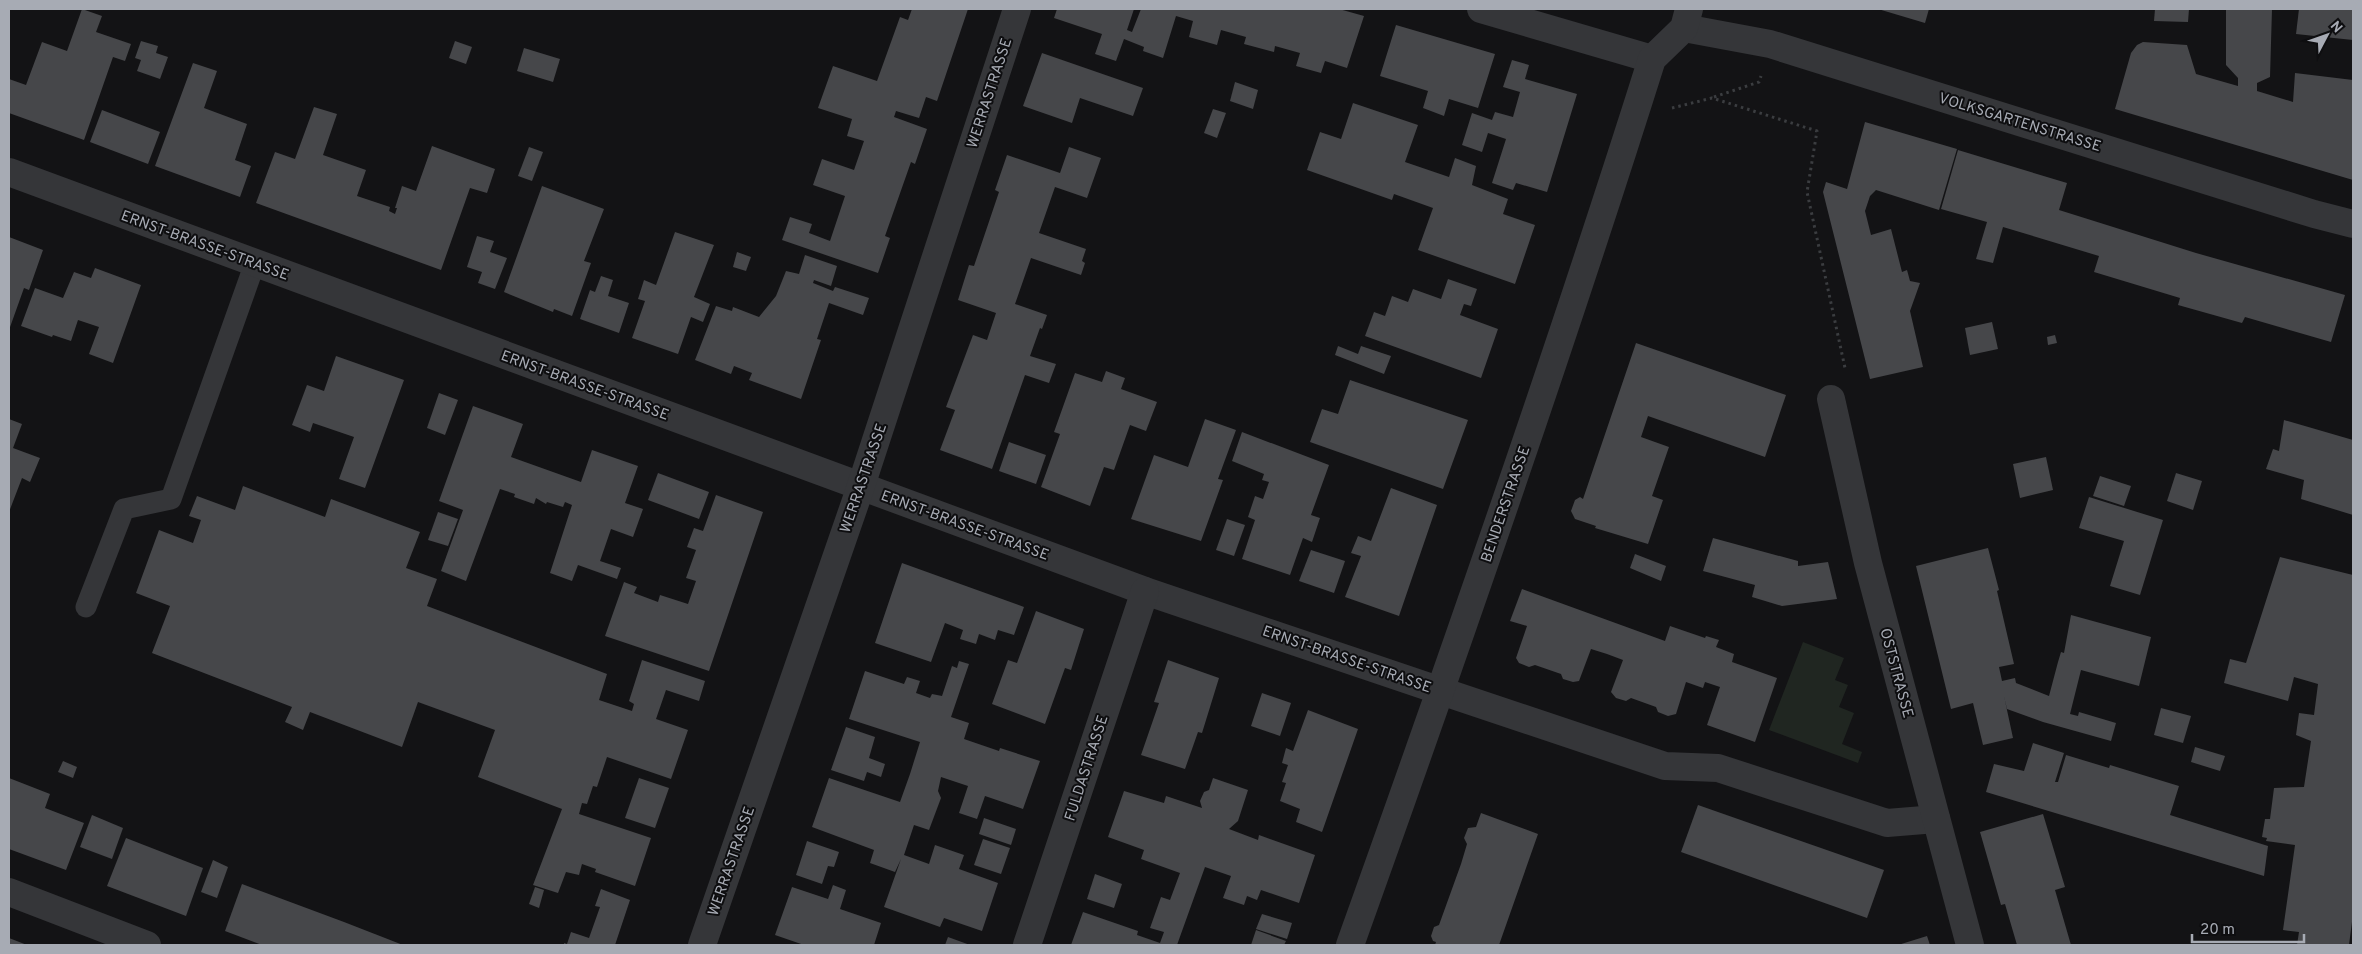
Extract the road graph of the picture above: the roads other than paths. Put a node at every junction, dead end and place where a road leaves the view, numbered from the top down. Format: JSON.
{"nodes":[{"id":1,"x":1017,"y":9,"type":"edge"},
{"id":2,"x":1481,"y":9,"type":"edge"},
{"id":3,"x":1686,"y":18,"type":"edge"},
{"id":4,"x":1652,"y":59,"type":"junction"},
{"id":5,"x":9,"y":172,"type":"edge"},
{"id":6,"x":2353,"y":224,"type":"edge"},
{"id":7,"x":255,"y":263,"type":"junction"},
{"id":8,"x":1831,"y":399,"type":"road end"},
{"id":9,"x":861,"y":486,"type":"junction"},
{"id":10,"x":1145,"y":591,"type":"junction"},
{"id":11,"x":86,"y":607,"type":"dead end"},
{"id":12,"x":1441,"y":691,"type":"junction"},
{"id":13,"x":1936,"y":819,"type":"junction"},
{"id":14,"x":9,"y":892,"type":"edge"},
{"id":15,"x":147,"y":945,"type":"edge"},
{"id":16,"x":702,"y":945,"type":"edge"},
{"id":17,"x":1027,"y":945,"type":"edge"},
{"id":18,"x":1350,"y":945,"type":"edge"},
{"id":19,"x":1970,"y":945,"type":"edge"}],
"edges":[{"from":1,"to":9,"type":"street","name":"WERRASTRASSE"},
{"from":2,"to":4,"type":"street"},
{"from":3,"to":4,"type":"street"},
{"from":3,"to":6,"type":"street","name":"VOLKSGARTENSTRASSE"},
{"from":4,"to":12,"type":"street","name":"BENDERSTRASSE"},
{"from":5,"to":7,"type":"street","name":"ERNST-BRASSE-STRASSE"},
{"from":7,"to":9,"type":"street","name":"ERNST-BRASSE-STRASSE"},
{"from":7,"to":11,"type":"lane"},
{"from":8,"to":13,"type":"street","name":"OSTSTRASSE"},
{"from":9,"to":10,"type":"street","name":"ERNST-BRASSE-STRASSE"},
{"from":9,"to":16,"type":"street","name":"WERRASTRASSE"},
{"from":10,"to":12,"type":"street","name":"ERNST-BRASSE-STRASSE"},
{"from":10,"to":17,"type":"street","name":"FULDASTRASSE"},
{"from":12,"to":13,"type":"street","name":"ERNST-BRASSE-STRASSE"},
{"from":12,"to":18,"type":"street","name":"BENDERSTRASSE"},
{"from":13,"to":19,"type":"street","name":"OSTSTRASSE"},
{"from":14,"to":15,"type":"street"}]}
